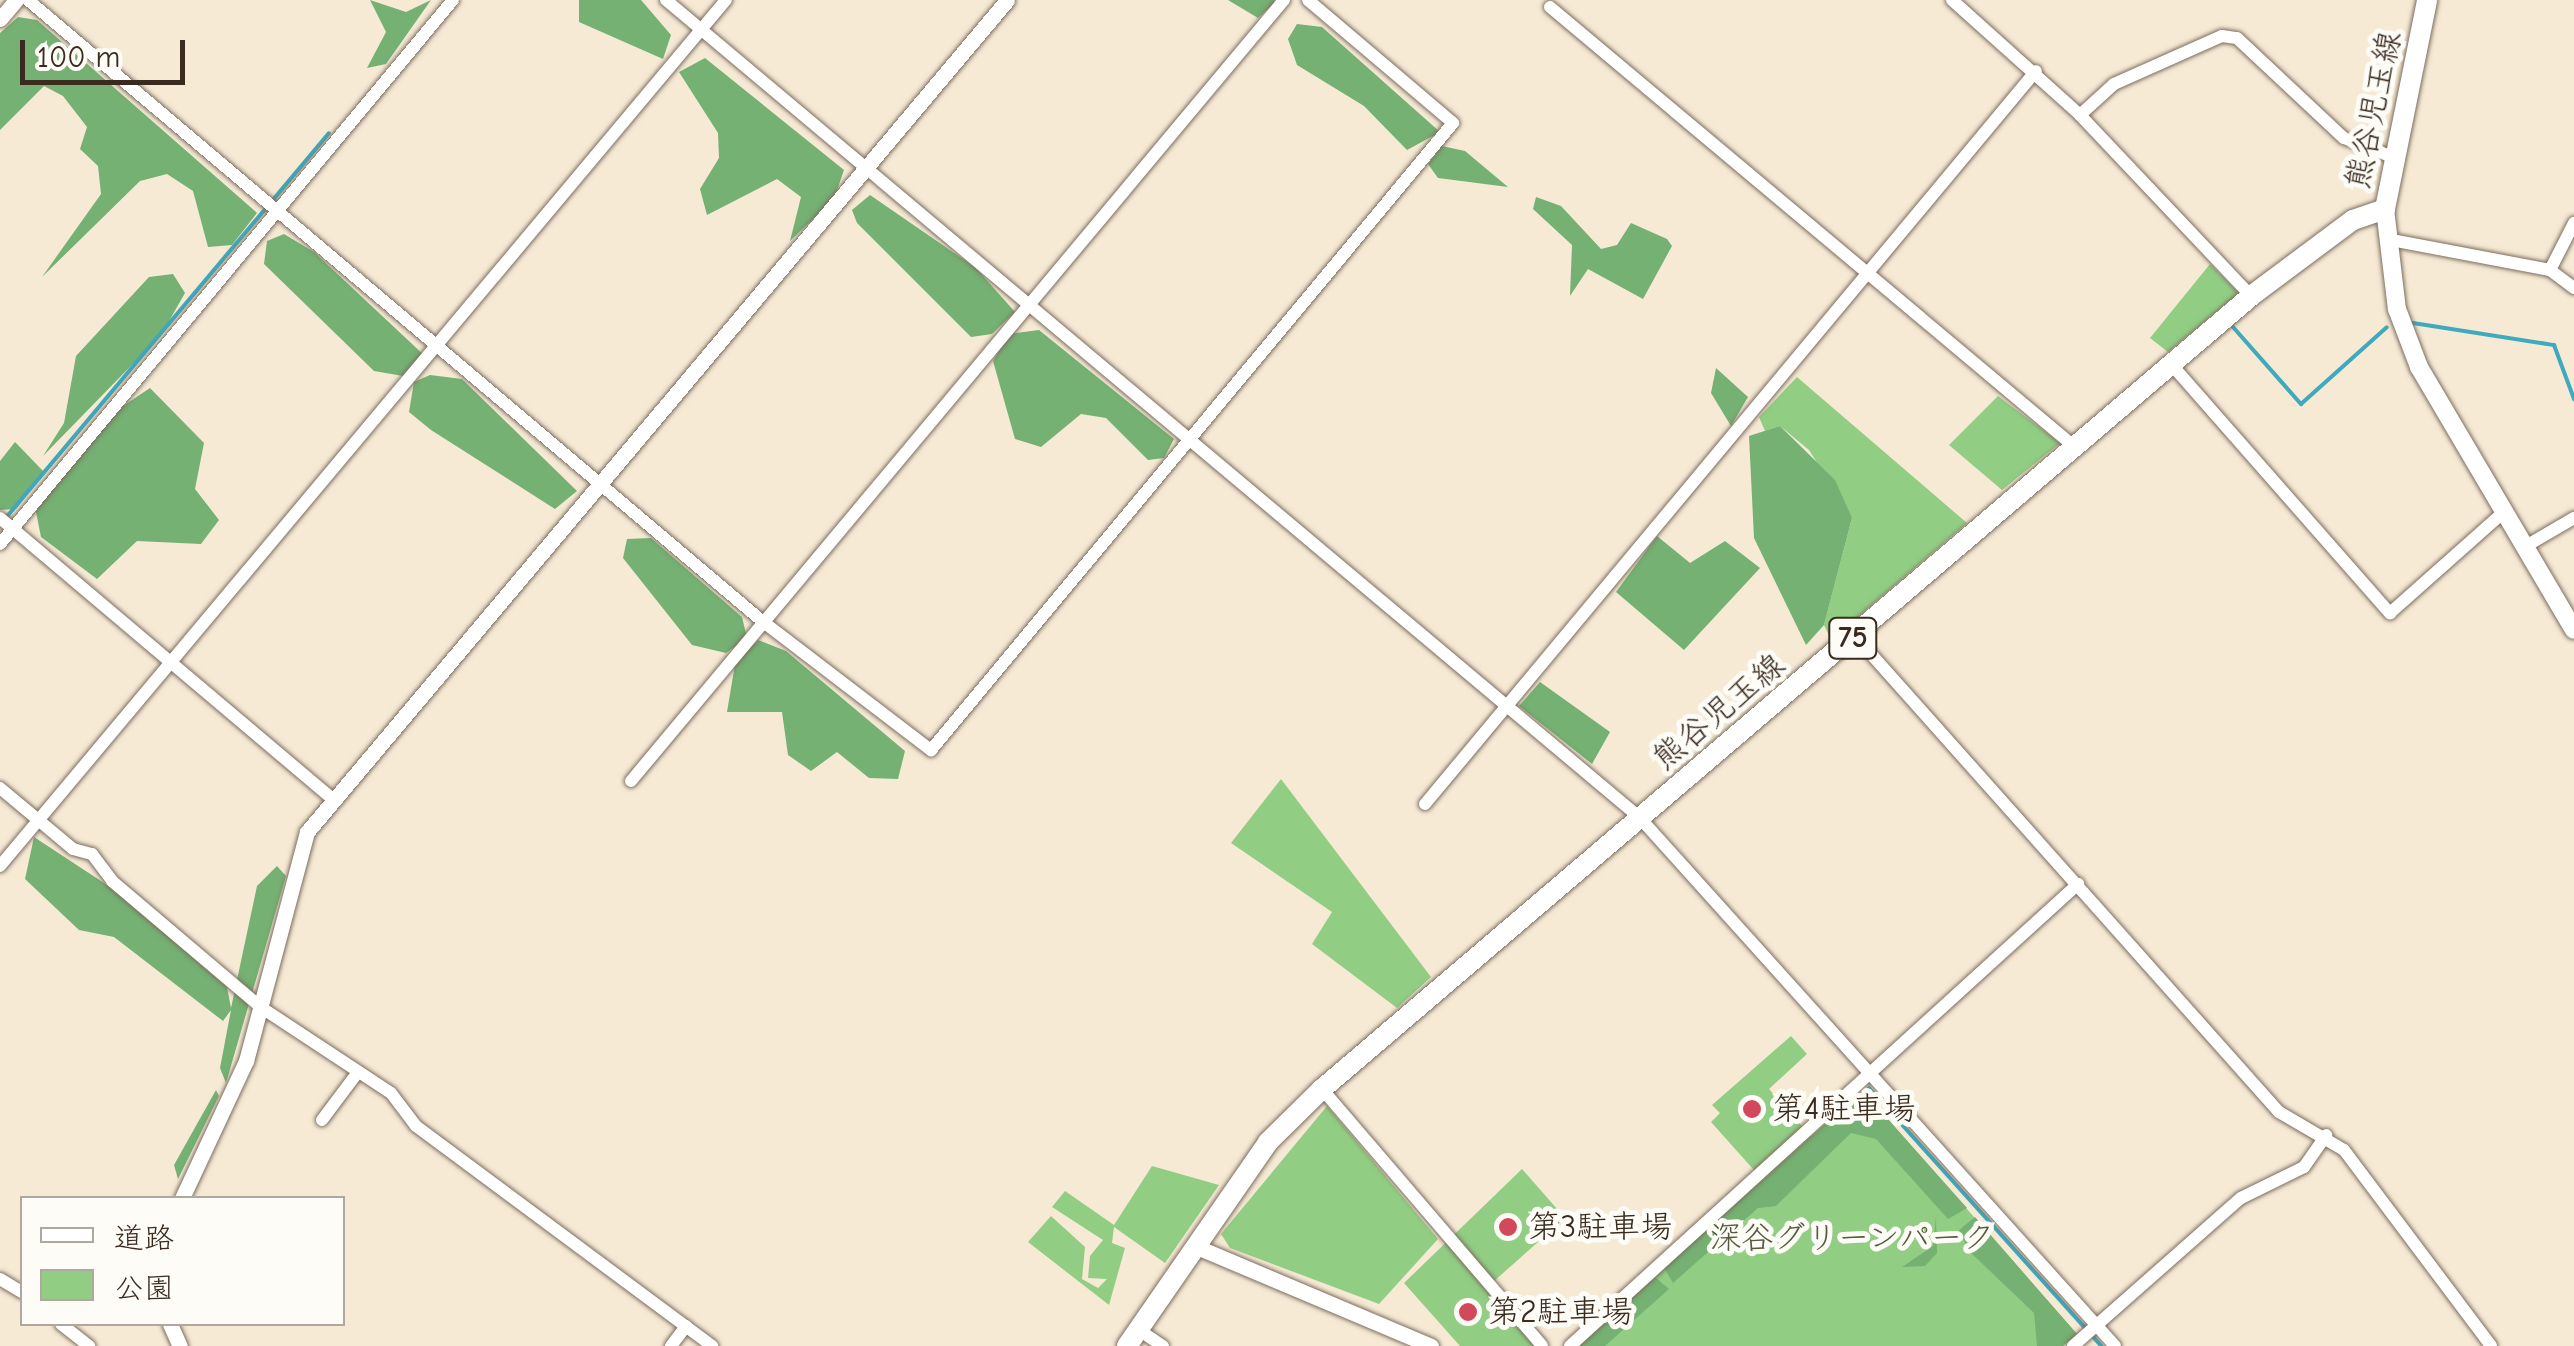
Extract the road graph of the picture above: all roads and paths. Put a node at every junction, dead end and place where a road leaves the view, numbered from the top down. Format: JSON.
{"nodes":[{"id":1,"x":16,"y":0,"type":"edge"},
{"id":2,"x":28,"y":0,"type":"edge"},
{"id":3,"x":453,"y":0,"type":"edge"},
{"id":4,"x":666,"y":0,"type":"edge"},
{"id":5,"x":726,"y":0,"type":"edge"},
{"id":6,"x":1007,"y":0,"type":"edge"},
{"id":7,"x":1284,"y":0,"type":"edge"},
{"id":8,"x":1308,"y":0,"type":"edge"},
{"id":9,"x":1952,"y":0,"type":"edge"},
{"id":10,"x":2427,"y":0,"type":"edge"},
{"id":11,"x":1550,"y":7,"type":"dead end"},
{"id":12,"x":0,"y":19,"type":"edge"},
{"id":13,"x":700,"y":30,"type":"junction"},
{"id":14,"x":2036,"y":71,"type":"junction"},
{"id":15,"x":2080,"y":115,"type":"junction"},
{"id":16,"x":2390,"y":156,"type":"junction"},
{"id":17,"x":865,"y":170,"type":"junction"},
{"id":18,"x":2385,"y":208,"type":"junction"},
{"id":19,"x":277,"y":210,"type":"junction"},
{"id":20,"x":2574,"y":223,"type":"edge"},
{"id":21,"x":2386,"y":238,"type":"junction"},
{"id":22,"x":2550,"y":270,"type":"junction"},
{"id":23,"x":1872,"y":277,"type":"junction"},
{"id":24,"x":2574,"y":288,"type":"edge"},
{"id":25,"x":2251,"y":296,"type":"junction"},
{"id":26,"x":1029,"y":306,"type":"junction"},
{"id":27,"x":436,"y":344,"type":"junction"},
{"id":28,"x":2171,"y":364,"type":"junction"},
{"id":29,"x":1188,"y":440,"type":"junction"},
{"id":30,"x":2075,"y":446,"type":"junction"},
{"id":31,"x":599,"y":485,"type":"junction"},
{"id":32,"x":2504,"y":511,"type":"junction"},
{"id":33,"x":0,"y":518,"type":"edge"},
{"id":34,"x":2574,"y":518,"type":"edge"},
{"id":35,"x":12,"y":528,"type":"junction"},
{"id":36,"x":0,"y":544,"type":"edge"},
{"id":37,"x":2526,"y":546,"type":"junction"},
{"id":38,"x":762,"y":621,"type":"junction"},
{"id":39,"x":2574,"y":630,"type":"edge"},
{"id":40,"x":1855,"y":636,"type":"junction"},
{"id":41,"x":170,"y":660,"type":"junction"},
{"id":42,"x":1507,"y":706,"type":"junction"},
{"id":43,"x":630,"y":781,"type":"dead end"},
{"id":44,"x":0,"y":788,"type":"edge"},
{"id":45,"x":334,"y":800,"type":"junction"},
{"id":46,"x":1425,"y":804,"type":"dead end"},
{"id":47,"x":1640,"y":818,"type":"junction"},
{"id":48,"x":38,"y":820,"type":"junction"},
{"id":49,"x":0,"y":866,"type":"edge"},
{"id":50,"x":2078,"y":884,"type":"junction"},
{"id":51,"x":262,"y":1008,"type":"junction"},
{"id":52,"x":358,"y":1072,"type":"junction"},
{"id":53,"x":1874,"y":1074,"type":"junction"},
{"id":54,"x":1322,"y":1089,"type":"junction"},
{"id":55,"x":322,"y":1120,"type":"dead end"},
{"id":56,"x":2326,"y":1135,"type":"junction"},
{"id":57,"x":183,"y":1196,"type":"edge"},
{"id":58,"x":1197,"y":1247,"type":"junction"},
{"id":59,"x":2096,"y":1325,"type":"junction"},
{"id":60,"x":64,"y":1326,"type":"edge"},
{"id":61,"x":686,"y":1326,"type":"junction"},
{"id":62,"x":1133,"y":1338,"type":"edge"},
{"id":63,"x":89,"y":1346,"type":"edge"},
{"id":64,"x":671,"y":1346,"type":"edge"},
{"id":65,"x":712,"y":1346,"type":"edge"},
{"id":66,"x":1163,"y":1346,"type":"edge"},
{"id":67,"x":1431,"y":1346,"type":"edge"},
{"id":68,"x":1542,"y":1346,"type":"edge"},
{"id":69,"x":1570,"y":1346,"type":"edge"},
{"id":70,"x":2073,"y":1346,"type":"edge"},
{"id":71,"x":2115,"y":1346,"type":"edge"},
{"id":72,"x":2491,"y":1346,"type":"edge"}],
"edges":[{"from":1,"to":12,"type":"street"},
{"from":2,"to":19,"type":"street"},
{"from":3,"to":19,"type":"street"},
{"from":4,"to":13,"type":"street"},
{"from":5,"to":13,"type":"street"},
{"from":6,"to":17,"type":"street"},
{"from":7,"to":26,"type":"street"},
{"from":8,"to":29,"type":"street"},
{"from":9,"to":14,"type":"street"},
{"from":10,"to":16,"type":"main road","name":"熊谷児玉線"},
{"from":11,"to":23,"type":"street"},
{"from":13,"to":17,"type":"street"},
{"from":13,"to":27,"type":"street"},
{"from":14,"to":15,"type":"street"},
{"from":14,"to":23,"type":"street"},
{"from":15,"to":16,"type":"street"},
{"from":15,"to":25,"type":"street"},
{"from":16,"to":18,"type":"main road","name":"熊谷児玉線"},
{"from":17,"to":26,"type":"street"},
{"from":17,"to":31,"type":"street"},
{"from":18,"to":21,"type":"main road"},
{"from":18,"to":25,"type":"main road","name":"熊谷児玉線","number":"75"},
{"from":19,"to":27,"type":"street"},
{"from":19,"to":35,"type":"street"},
{"from":20,"to":22,"type":"street"},
{"from":21,"to":22,"type":"street"},
{"from":21,"to":32,"type":"main road"},
{"from":22,"to":24,"type":"street"},
{"from":23,"to":30,"type":"street"},
{"from":23,"to":42,"type":"street"},
{"from":25,"to":28,"type":"main road","name":"熊谷児玉線","number":"75"},
{"from":26,"to":29,"type":"street"},
{"from":26,"to":38,"type":"street"},
{"from":27,"to":31,"type":"street"},
{"from":27,"to":41,"type":"street"},
{"from":28,"to":30,"type":"main road","name":"熊谷児玉線","number":"75"},
{"from":28,"to":32,"type":"street"},
{"from":29,"to":38,"type":"street"},
{"from":29,"to":42,"type":"street"},
{"from":30,"to":40,"type":"main road","name":"熊谷児玉線","number":"75"},
{"from":31,"to":38,"type":"street"},
{"from":31,"to":45,"type":"street"},
{"from":32,"to":37,"type":"main road"},
{"from":33,"to":35,"type":"street"},
{"from":34,"to":37,"type":"street"},
{"from":35,"to":36,"type":"street"},
{"from":35,"to":41,"type":"street"},
{"from":37,"to":39,"type":"main road"},
{"from":38,"to":43,"type":"street"},
{"from":40,"to":47,"type":"main road","name":"熊谷児玉線","number":"75"},
{"from":40,"to":50,"type":"street"},
{"from":41,"to":45,"type":"street"},
{"from":41,"to":48,"type":"street"},
{"from":42,"to":46,"type":"street"},
{"from":42,"to":47,"type":"street"},
{"from":44,"to":48,"type":"street"},
{"from":45,"to":51,"type":"street"},
{"from":47,"to":53,"type":"street"},
{"from":47,"to":54,"type":"main road","name":"熊谷児玉線","number":"75"},
{"from":48,"to":49,"type":"street"},
{"from":48,"to":51,"type":"street"},
{"from":50,"to":53,"type":"street"},
{"from":50,"to":56,"type":"street"},
{"from":51,"to":52,"type":"street"},
{"from":51,"to":57,"type":"street"},
{"from":52,"to":55,"type":"street"},
{"from":52,"to":61,"type":"street"},
{"from":53,"to":59,"type":"street"},
{"from":53,"to":69,"type":"street"},
{"from":54,"to":58,"type":"main road","name":"熊谷児玉線","number":"75"},
{"from":54,"to":68,"type":"street"},
{"from":56,"to":59,"type":"street"},
{"from":56,"to":72,"type":"street"},
{"from":58,"to":62,"type":"main road","name":"熊谷児玉線","number":"75"},
{"from":58,"to":67,"type":"street"},
{"from":59,"to":70,"type":"street"},
{"from":59,"to":71,"type":"street"},
{"from":60,"to":63,"type":"street"},
{"from":61,"to":64,"type":"street"},
{"from":61,"to":65,"type":"street"},
{"from":62,"to":66,"type":"street"}]}
